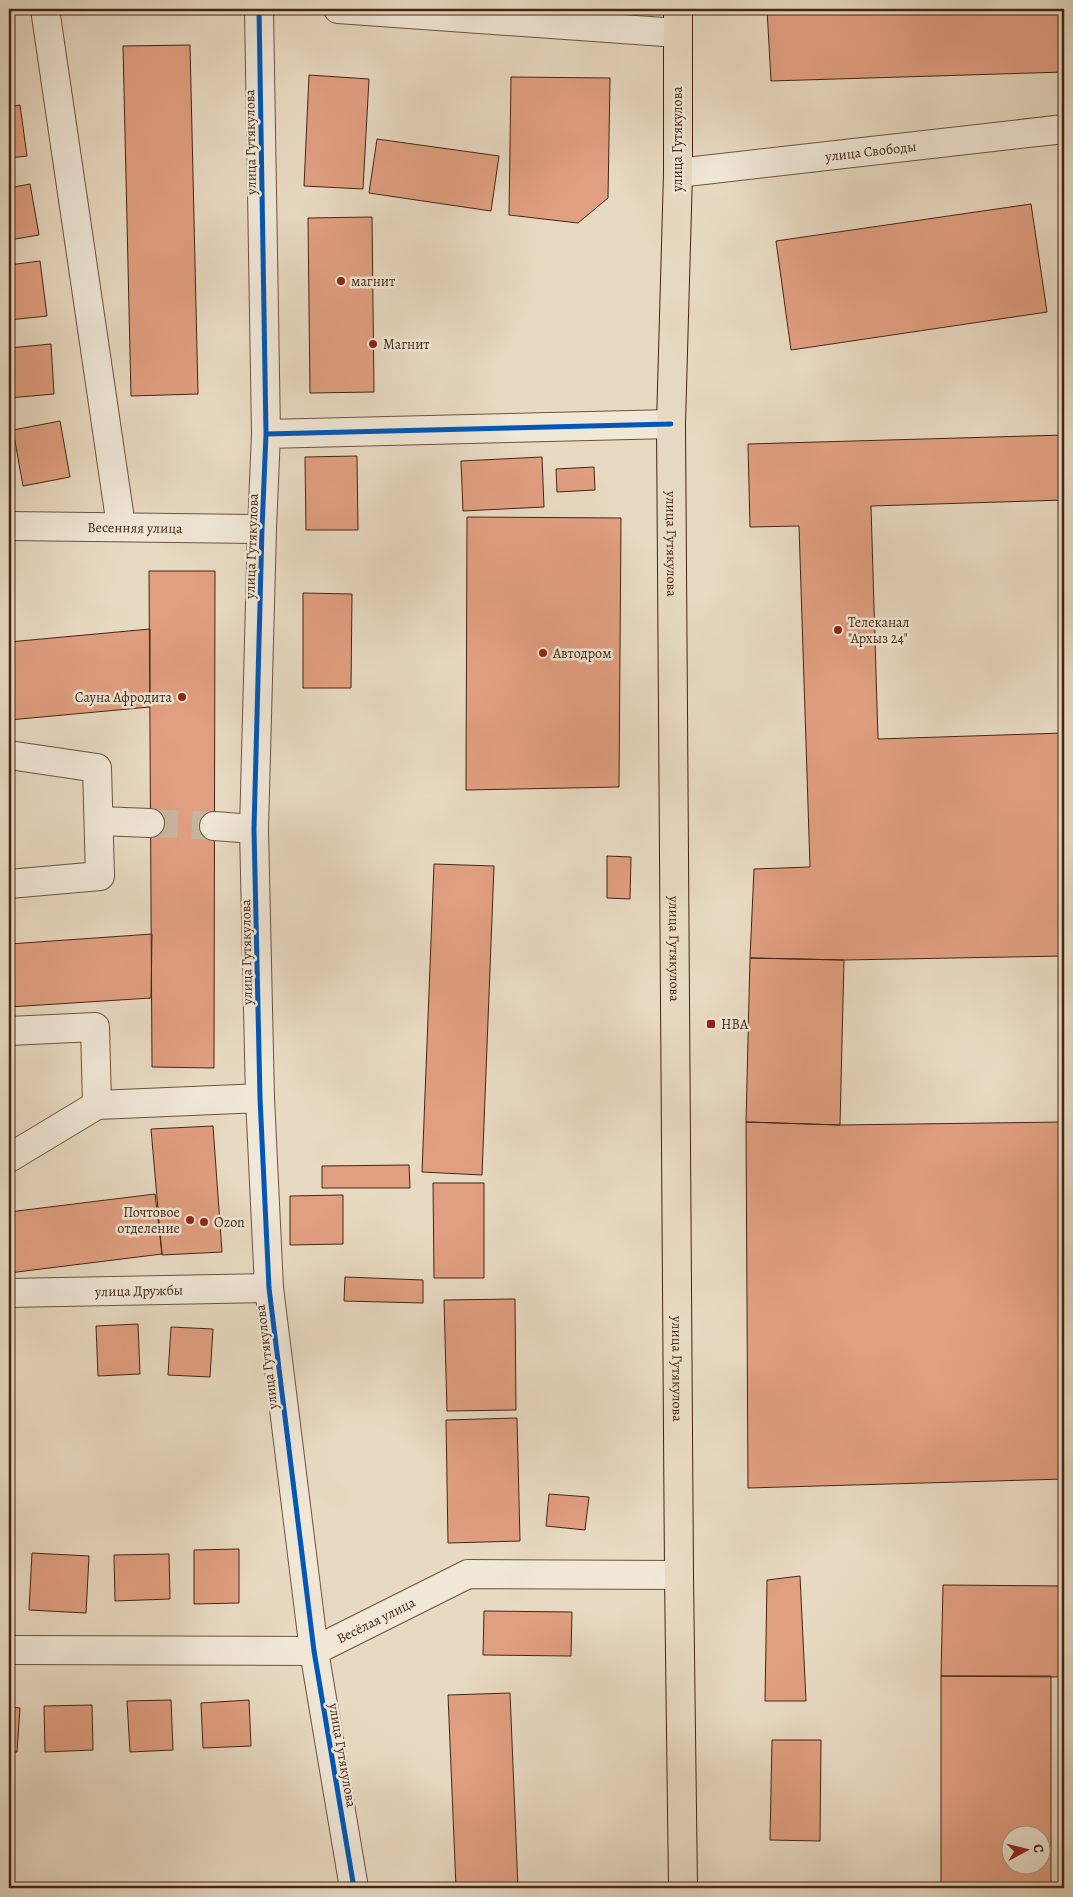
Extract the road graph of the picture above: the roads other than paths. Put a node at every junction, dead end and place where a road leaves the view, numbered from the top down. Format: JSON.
{"nodes":[{"id":1,"x":45,"y":9,"type":"edge"},
{"id":2,"x":259,"y":9,"type":"edge"},
{"id":3,"x":338,"y":9,"type":"edge"},
{"id":4,"x":678,"y":21,"type":"edge"},
{"id":5,"x":1064,"y":129,"type":"edge"},
{"id":6,"x":678,"y":172,"type":"junction"},
{"id":7,"x":671,"y":424,"type":"junction"},
{"id":8,"x":266,"y":434,"type":"junction"},
{"id":9,"x":9,"y":526,"type":"edge"},
{"id":10,"x":121,"y":526,"type":"junction"},
{"id":11,"x":262,"y":528,"type":"junction"},
{"id":12,"x":9,"y":755,"type":"edge"},
{"id":13,"x":99,"y":821,"type":"junction"},
{"id":14,"x":150,"y":823,"type":"tunnel mouth"},
{"id":15,"x":214,"y":826,"type":"tunnel mouth"},
{"id":16,"x":254,"y":828,"type":"junction"},
{"id":17,"x":9,"y":884,"type":"edge"},
{"id":18,"x":9,"y":1031,"type":"edge"},
{"id":19,"x":260,"y":1098,"type":"junction"},
{"id":20,"x":97,"y":1105,"type":"junction"},
{"id":21,"x":9,"y":1158,"type":"edge"},
{"id":22,"x":269,"y":1288,"type":"junction"},
{"id":23,"x":9,"y":1294,"type":"edge"},
{"id":24,"x":679,"y":1575,"type":"junction"},
{"id":25,"x":9,"y":1650,"type":"edge"},
{"id":26,"x":314,"y":1650,"type":"junction"},
{"id":27,"x":354,"y":1888,"type":"edge"},
{"id":28,"x":683,"y":1888,"type":"edge"}],
"edges":[{"from":1,"to":10,"type":"street"},
{"from":2,"to":8,"type":"street","name":"улица Гутякулова"},
{"from":3,"to":4,"type":"street"},
{"from":4,"to":6,"type":"main road","name":"улица Гутякулова"},
{"from":5,"to":6,"type":"street","name":"улица Свободы"},
{"from":6,"to":7,"type":"main road","name":"улица Гутякулова"},
{"from":7,"to":8,"type":"street"},
{"from":7,"to":24,"type":"main road","name":"улица Гутякулова"},
{"from":8,"to":11,"type":"street","name":"улица Гутякулова"},
{"from":9,"to":10,"type":"street","name":"Весенняя улица"},
{"from":10,"to":11,"type":"street","name":"Весенняя улица"},
{"from":11,"to":16,"type":"street","name":"улица Гутякулова"},
{"from":12,"to":13,"type":"street"},
{"from":13,"to":14,"type":"street"},
{"from":13,"to":17,"type":"street"},
{"from":15,"to":16,"type":"street"},
{"from":16,"to":19,"type":"street","name":"улица Гутякулова"},
{"from":18,"to":20,"type":"street"},
{"from":19,"to":20,"type":"street"},
{"from":19,"to":22,"type":"street","name":"улица Гутякулова"},
{"from":20,"to":21,"type":"street"},
{"from":22,"to":23,"type":"street","name":"улица Дружбы"},
{"from":22,"to":26,"type":"street","name":"улица Гутякулова"},
{"from":24,"to":26,"type":"street","name":"Весёлая улица"},
{"from":24,"to":28,"type":"main road","name":"улица Гутякулова"},
{"from":25,"to":26,"type":"street","name":"Весёлая улица"},
{"from":26,"to":27,"type":"street","name":"улица Гутякулова"}]}
